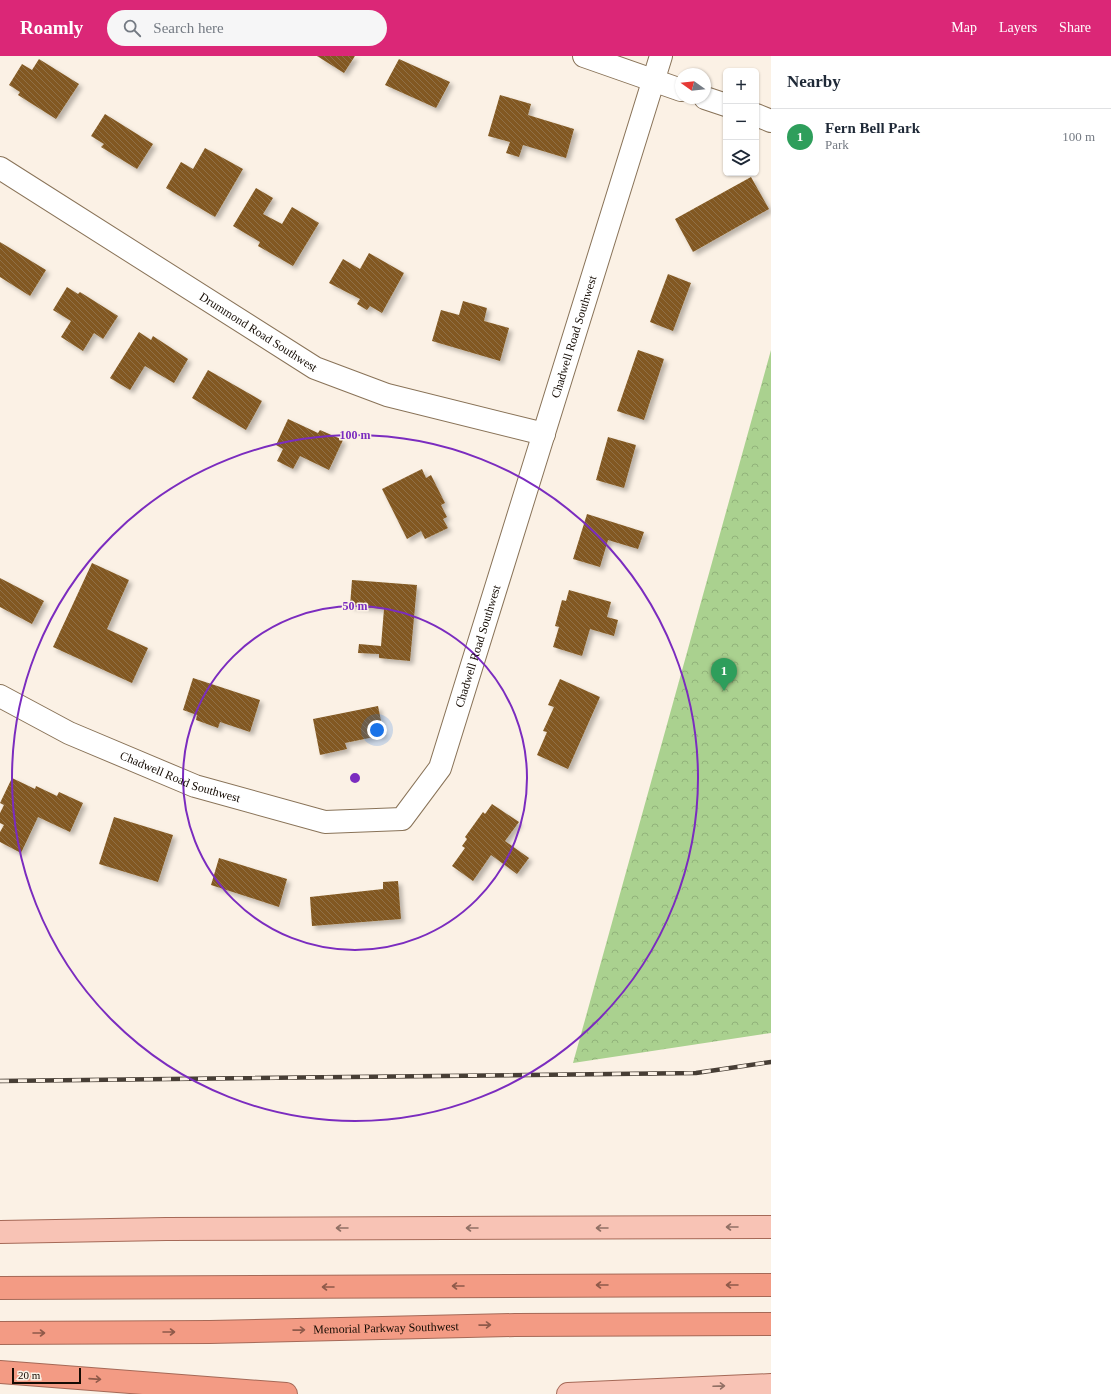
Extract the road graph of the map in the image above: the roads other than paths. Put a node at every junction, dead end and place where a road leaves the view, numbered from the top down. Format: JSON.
{"nodes":[{"id":1,"x":584,"y":56,"type":"edge"},
{"id":2,"x":661,"y":56,"type":"edge"},
{"id":3,"x":654,"y":80,"type":"junction"},
{"id":4,"x":675,"y":88,"type":"edge"},
{"id":5,"x":711,"y":100,"type":"edge"},
{"id":6,"x":723,"y":104,"type":"edge"},
{"id":7,"x":759,"y":116,"type":"edge"},
{"id":8,"x":771,"y":120,"type":"edge"},
{"id":9,"x":0,"y":168,"type":"edge"},
{"id":10,"x":544,"y":434,"type":"junction"},
{"id":11,"x":0,"y":696,"type":"edge"},
{"id":12,"x":771,"y":1227,"type":"edge"},
{"id":13,"x":0,"y":1232,"type":"edge"},
{"id":14,"x":771,"y":1284,"type":"edge"},
{"id":15,"x":0,"y":1288,"type":"edge"},
{"id":16,"x":771,"y":1324,"type":"edge"},
{"id":17,"x":0,"y":1333,"type":"edge"},
{"id":18,"x":0,"y":1372,"type":"edge"},
{"id":19,"x":771,"y":1385,"type":"edge"},
{"id":20,"x":286,"y":1394,"type":"edge"},
{"id":21,"x":568,"y":1394,"type":"edge"}],
"edges":[{"from":1,"to":3,"type":"street"},
{"from":2,"to":3,"type":"street","name":"Chadwell Road Southwest"},
{"from":3,"to":4,"type":"street"},
{"from":3,"to":10,"type":"street","name":"Chadwell Road Southwest"},
{"from":5,"to":6,"type":"street"},
{"from":7,"to":8,"type":"street"},
{"from":9,"to":10,"type":"street","name":"Drummond Road Southwest"},
{"from":10,"to":11,"type":"street","name":"Chadwell Road Southwest"},
{"from":12,"to":13,"type":"main road","one_way":true},
{"from":14,"to":15,"type":"highway","one_way":true},
{"from":17,"to":16,"type":"highway","name":"Memorial Parkway Southwest","one_way":true},
{"from":18,"to":20,"type":"highway","one_way":true},
{"from":21,"to":19,"type":"main road","one_way":true}]}
